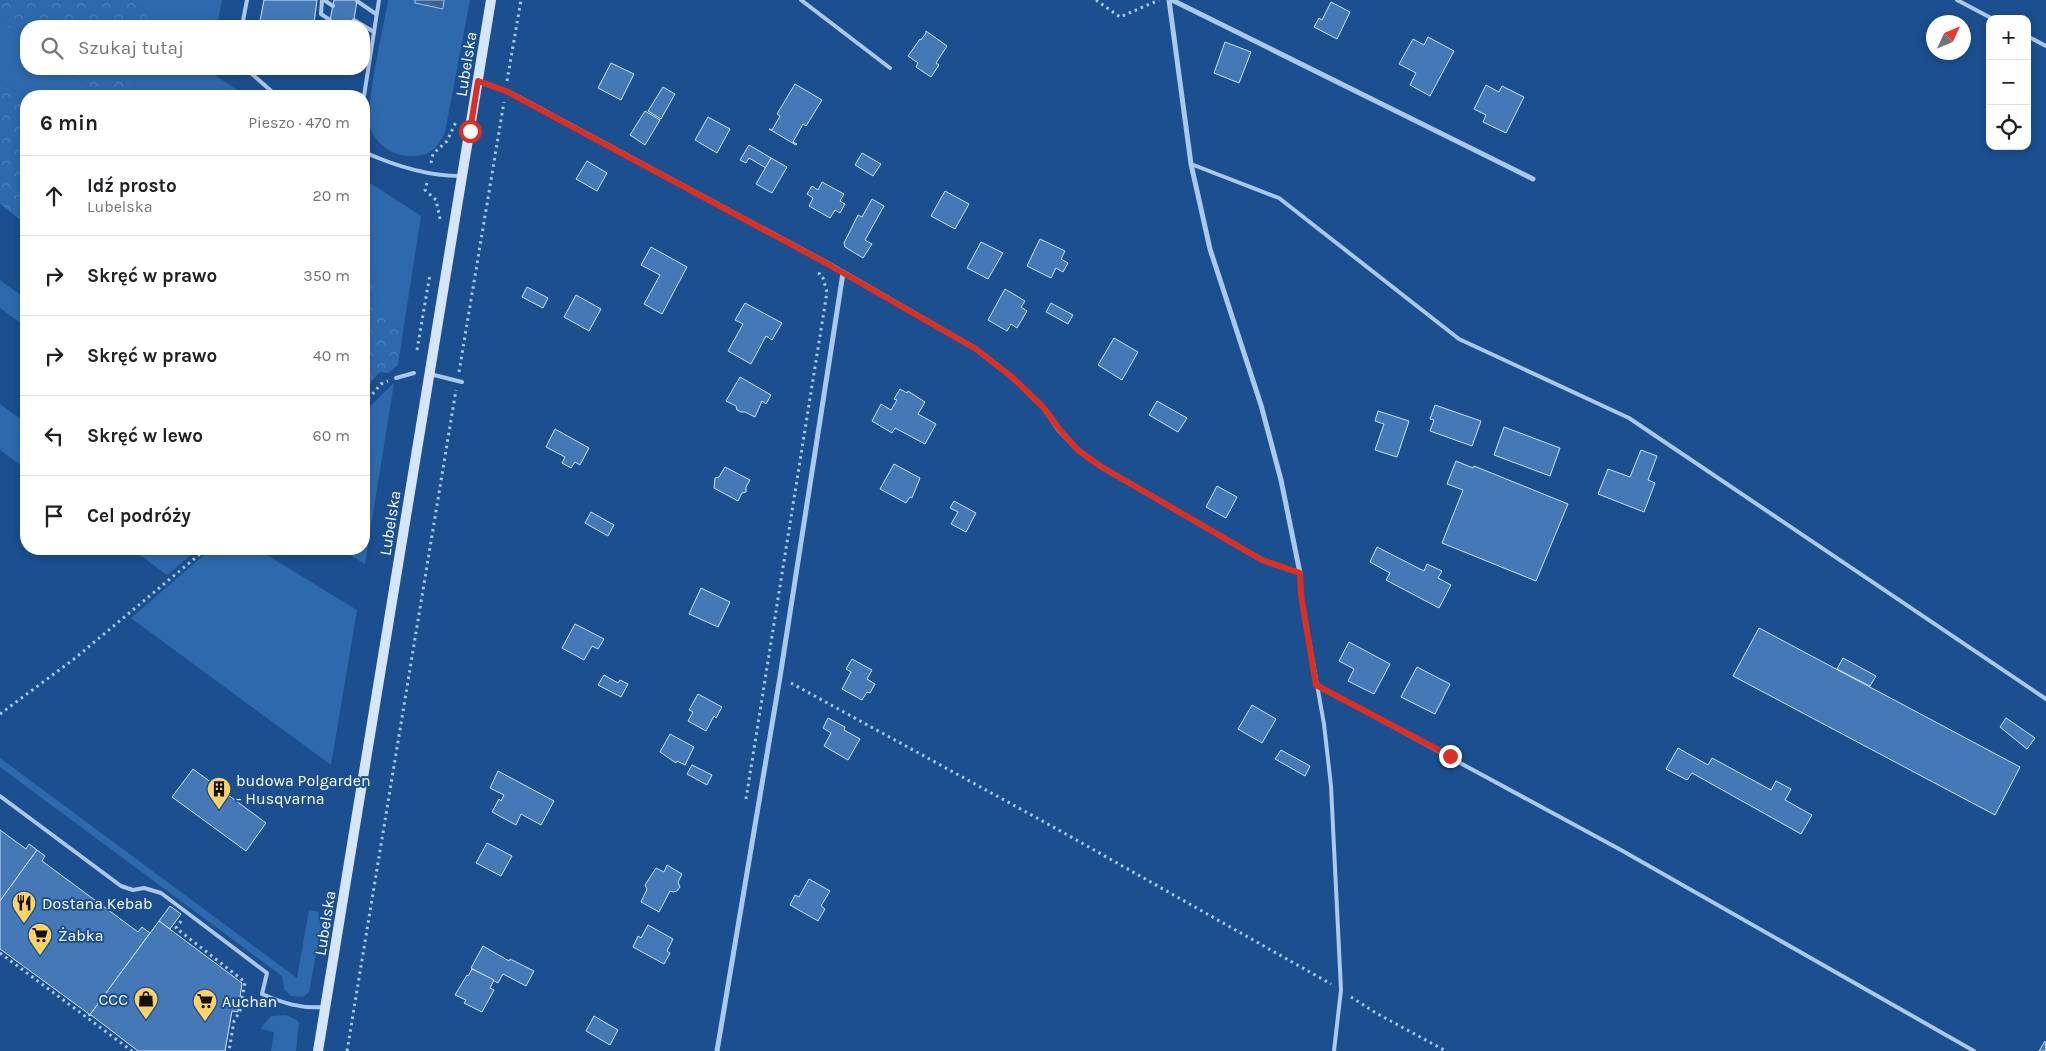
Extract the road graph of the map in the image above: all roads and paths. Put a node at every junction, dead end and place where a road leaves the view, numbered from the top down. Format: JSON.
{"nodes":[{"id":1,"x":247,"y":0,"type":"edge"},
{"id":2,"x":323,"y":0,"type":"edge"},
{"id":3,"x":379,"y":0,"type":"edge"},
{"id":4,"x":492,"y":0,"type":"edge"},
{"id":5,"x":521,"y":0,"type":"edge"},
{"id":6,"x":801,"y":0,"type":"edge"},
{"id":7,"x":1096,"y":0,"type":"edge"},
{"id":8,"x":1161,"y":0,"type":"edge"},
{"id":9,"x":1171,"y":0,"type":"edge"},
{"id":10,"x":1957,"y":0,"type":"edge"},
{"id":11,"x":357,"y":2,"type":"dead end"},
{"id":12,"x":333,"y":6,"type":"dead end"},
{"id":13,"x":376,"y":14,"type":"junction"},
{"id":14,"x":1986,"y":15,"type":"edge"},
{"id":15,"x":243,"y":20,"type":"edge"},
{"id":16,"x":330,"y":20,"type":"dead end"},
{"id":17,"x":370,"y":30,"type":"edge"},
{"id":18,"x":374,"y":32,"type":"junction"},
{"id":19,"x":2031,"y":38,"type":"edge"},
{"id":20,"x":2046,"y":46,"type":"edge"},
{"id":21,"x":371,"y":47,"type":"joint"},
{"id":22,"x":370,"y":54,"type":"edge"},
{"id":23,"x":890,"y":68,"type":"dead end"},
{"id":24,"x":253,"y":75,"type":"edge"},
{"id":25,"x":367,"y":75,"type":"edge"},
{"id":26,"x":478,"y":81,"type":"junction"},
{"id":27,"x":270,"y":90,"type":"edge"},
{"id":28,"x":365,"y":90,"type":"edge"},
{"id":29,"x":506,"y":91,"type":"junction"},
{"id":30,"x":457,"y":118,"type":"dead end"},
{"id":31,"x":370,"y":155,"type":"edge"},
{"id":32,"x":1191,"y":164,"type":"junction"},
{"id":33,"x":430,"y":173,"type":"junction"},
{"id":34,"x":463,"y":176,"type":"junction"},
{"id":35,"x":1533,"y":179,"type":"dead end"},
{"id":36,"x":439,"y":227,"type":"dead end"},
{"id":37,"x":431,"y":270,"type":"dead end"},
{"id":38,"x":819,"y":274,"type":"dead end"},
{"id":39,"x":843,"y":274,"type":"junction"},
{"id":40,"x":414,"y":373,"type":"joint"},
{"id":41,"x":430,"y":374,"type":"junction"},
{"id":42,"x":396,"y":378,"type":"joint"},
{"id":43,"x":460,"y":381,"type":"junction"},
{"id":44,"x":370,"y":397,"type":"edge"},
{"id":45,"x":199,"y":555,"type":"edge"},
{"id":46,"x":1300,"y":573,"type":"junction"},
{"id":47,"x":780,"y":677,"type":"junction"},
{"id":48,"x":1316,"y":685,"type":"junction"},
{"id":49,"x":2046,"y":699,"type":"edge"},
{"id":50,"x":0,"y":714,"type":"edge"},
{"id":51,"x":0,"y":796,"type":"edge"},
{"id":52,"x":745,"y":804,"type":"dead end"},
{"id":53,"x":186,"y":911,"type":"junction"},
{"id":54,"x":0,"y":954,"type":"edge"},
{"id":55,"x":1341,"y":990,"type":"junction"},
{"id":56,"x":326,"y":1006,"type":"junction"},
{"id":57,"x":132,"y":1051,"type":"edge"},
{"id":58,"x":229,"y":1051,"type":"edge"},
{"id":59,"x":318,"y":1051,"type":"edge"},
{"id":60,"x":347,"y":1051,"type":"edge"},
{"id":61,"x":717,"y":1051,"type":"edge"},
{"id":62,"x":1334,"y":1051,"type":"edge"},
{"id":63,"x":1446,"y":1051,"type":"edge"},
{"id":64,"x":1974,"y":1051,"type":"edge"}],
"edges":[{"from":1,"to":15,"type":"lane"},
{"from":2,"to":12,"type":"lane"},
{"from":2,"to":16,"type":"lane"},
{"from":3,"to":13,"type":"lane"},
{"from":4,"to":26,"type":"main road","name":"Lubelska"},
{"from":5,"to":29,"type":"path"},
{"from":6,"to":23,"type":"lane"},
{"from":7,"to":8,"type":"path"},
{"from":9,"to":32,"type":"street"},
{"from":9,"to":35,"type":"street"},
{"from":10,"to":14,"type":"lane"},
{"from":11,"to":13,"type":"lane"},
{"from":13,"to":18,"type":"lane"},
{"from":17,"to":18,"type":"lane"},
{"from":18,"to":21,"type":"lane"},
{"from":19,"to":20,"type":"lane"},
{"from":21,"to":22,"type":"lane"},
{"from":24,"to":27,"type":"lane"},
{"from":25,"to":28,"type":"lane"},
{"from":26,"to":29,"type":"street"},
{"from":26,"to":34,"type":"main road","name":"Lubelska"},
{"from":29,"to":39,"type":"street"},
{"from":29,"to":43,"type":"path"},
{"from":30,"to":33,"type":"path"},
{"from":31,"to":33,"type":"lane"},
{"from":32,"to":46,"type":"street"},
{"from":32,"to":49,"type":"lane"},
{"from":33,"to":34,"type":"lane"},
{"from":33,"to":36,"type":"path"},
{"from":34,"to":41,"type":"main road","name":"Lubelska"},
{"from":37,"to":40,"type":"path"},
{"from":38,"to":52,"type":"path"},
{"from":39,"to":46,"type":"street"},
{"from":39,"to":47,"type":"street"},
{"from":40,"to":42,"type":"lane"},
{"from":41,"to":43,"type":"lane"},
{"from":41,"to":56,"type":"main road","name":"Lubelska"},
{"from":42,"to":44,"type":"path"},
{"from":43,"to":60,"type":"path"},
{"from":45,"to":50,"type":"path"},
{"from":46,"to":48,"type":"lane"},
{"from":47,"to":55,"type":"path"},
{"from":47,"to":61,"type":"street"},
{"from":48,"to":55,"type":"lane"},
{"from":48,"to":64,"type":"lane"},
{"from":51,"to":53,"type":"lane"},
{"from":53,"to":56,"type":"lane"},
{"from":53,"to":58,"type":"path"},
{"from":54,"to":57,"type":"path"},
{"from":55,"to":62,"type":"lane"},
{"from":55,"to":63,"type":"path"},
{"from":56,"to":59,"type":"main road","name":"Lubelska"}]}
